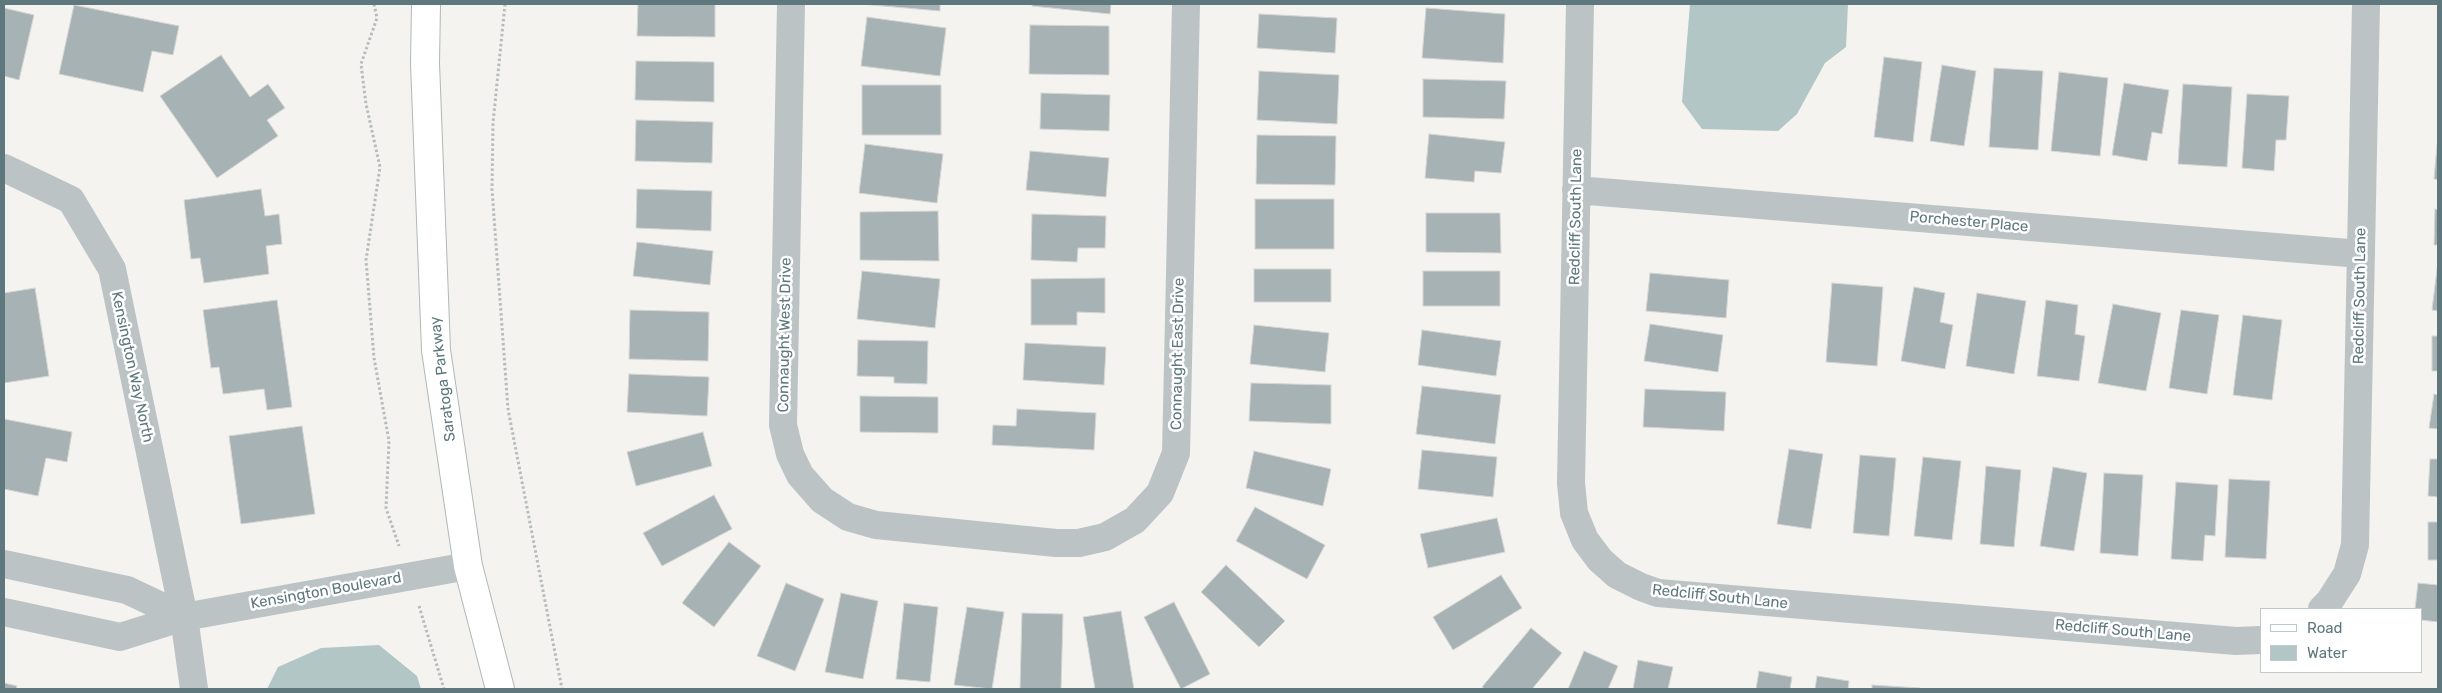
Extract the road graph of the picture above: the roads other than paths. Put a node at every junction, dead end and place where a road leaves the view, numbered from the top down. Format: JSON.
{"nodes":[{"id":1,"x":426,"y":4,"type":"edge"},
{"id":2,"x":791,"y":4,"type":"edge"},
{"id":3,"x":1186,"y":4,"type":"edge"},
{"id":4,"x":1580,"y":4,"type":"edge"},
{"id":5,"x":2366,"y":4,"type":"edge"},
{"id":6,"x":4,"y":168,"type":"edge"},
{"id":7,"x":1576,"y":190,"type":"junction"},
{"id":8,"x":2361,"y":254,"type":"junction"},
{"id":9,"x":970,"y":534,"type":"joint"},
{"id":10,"x":4,"y":564,"type":"edge"},
{"id":11,"x":468,"y":566,"type":"junction"},
{"id":12,"x":2323,"y":608,"type":"edge"},
{"id":13,"x":4,"y":612,"type":"edge"},
{"id":14,"x":184,"y":616,"type":"junction"},
{"id":15,"x":2260,"y":640,"type":"edge"},
{"id":16,"x":194,"y":689,"type":"edge"},
{"id":17,"x":500,"y":689,"type":"edge"}],
"edges":[{"from":1,"to":11,"type":"street","name":"Saratoga Parkway"},
{"from":2,"to":9,"type":"street","name":"Connaught West Drive"},
{"from":3,"to":9,"type":"street","name":"Connaught East Drive"},
{"from":4,"to":7,"type":"street","name":"Redcliff South Lane"},
{"from":5,"to":8,"type":"street","name":"Redcliff South Lane"},
{"from":6,"to":14,"type":"street","name":"Kensington Way North"},
{"from":7,"to":8,"type":"street","name":"Porchester Place"},
{"from":7,"to":15,"type":"street","name":"Redcliff South Lane"},
{"from":8,"to":12,"type":"street","name":"Redcliff South Lane"},
{"from":10,"to":14,"type":"street"},
{"from":11,"to":14,"type":"street","name":"Kensington Boulevard"},
{"from":11,"to":17,"type":"street","name":"Saratoga Parkway"},
{"from":13,"to":14,"type":"street","name":"Kensington Boulevard"},
{"from":14,"to":16,"type":"street","name":"Kensington Way North"}]}
